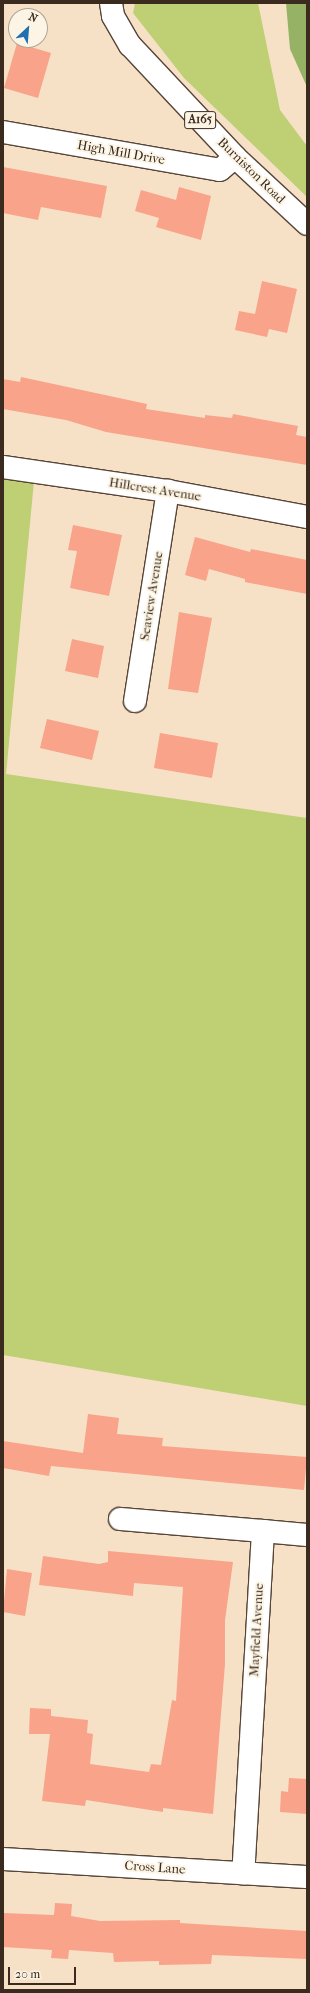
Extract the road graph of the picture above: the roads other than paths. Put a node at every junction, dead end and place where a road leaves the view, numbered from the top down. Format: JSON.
{"nodes":[{"id":1,"x":111,"y":3,"type":"edge"},
{"id":2,"x":3,"y":132,"type":"edge"},
{"id":3,"x":234,"y":157,"type":"junction"},
{"id":4,"x":307,"y":224,"type":"edge"},
{"id":5,"x":3,"y":467,"type":"edge"},
{"id":6,"x":168,"y":491,"type":"junction"},
{"id":7,"x":307,"y":517,"type":"edge"},
{"id":8,"x":135,"y":701,"type":"dead end"},
{"id":9,"x":120,"y":1519,"type":"dead end"},
{"id":10,"x":263,"y":1530,"type":"junction"},
{"id":11,"x":307,"y":1535,"type":"edge"},
{"id":12,"x":3,"y":1859,"type":"edge"},
{"id":13,"x":244,"y":1874,"type":"junction"},
{"id":14,"x":307,"y":1877,"type":"edge"}],
"edges":[{"from":1,"to":3,"type":"street","name":"Burniston Road","number":"A165"},
{"from":2,"to":3,"type":"street","name":"High Mill Drive"},
{"from":3,"to":4,"type":"street","name":"Burniston Road","number":"A165"},
{"from":5,"to":6,"type":"street","name":"Hillcrest Avenue"},
{"from":6,"to":7,"type":"street","name":"Hillcrest Avenue"},
{"from":6,"to":8,"type":"street","name":"Seaview Avenue"},
{"from":9,"to":10,"type":"street"},
{"from":10,"to":11,"type":"street"},
{"from":10,"to":13,"type":"street","name":"Mayfield Avenue"},
{"from":12,"to":13,"type":"street","name":"Cross Lane"},
{"from":13,"to":14,"type":"street","name":"Cross Lane"}]}
